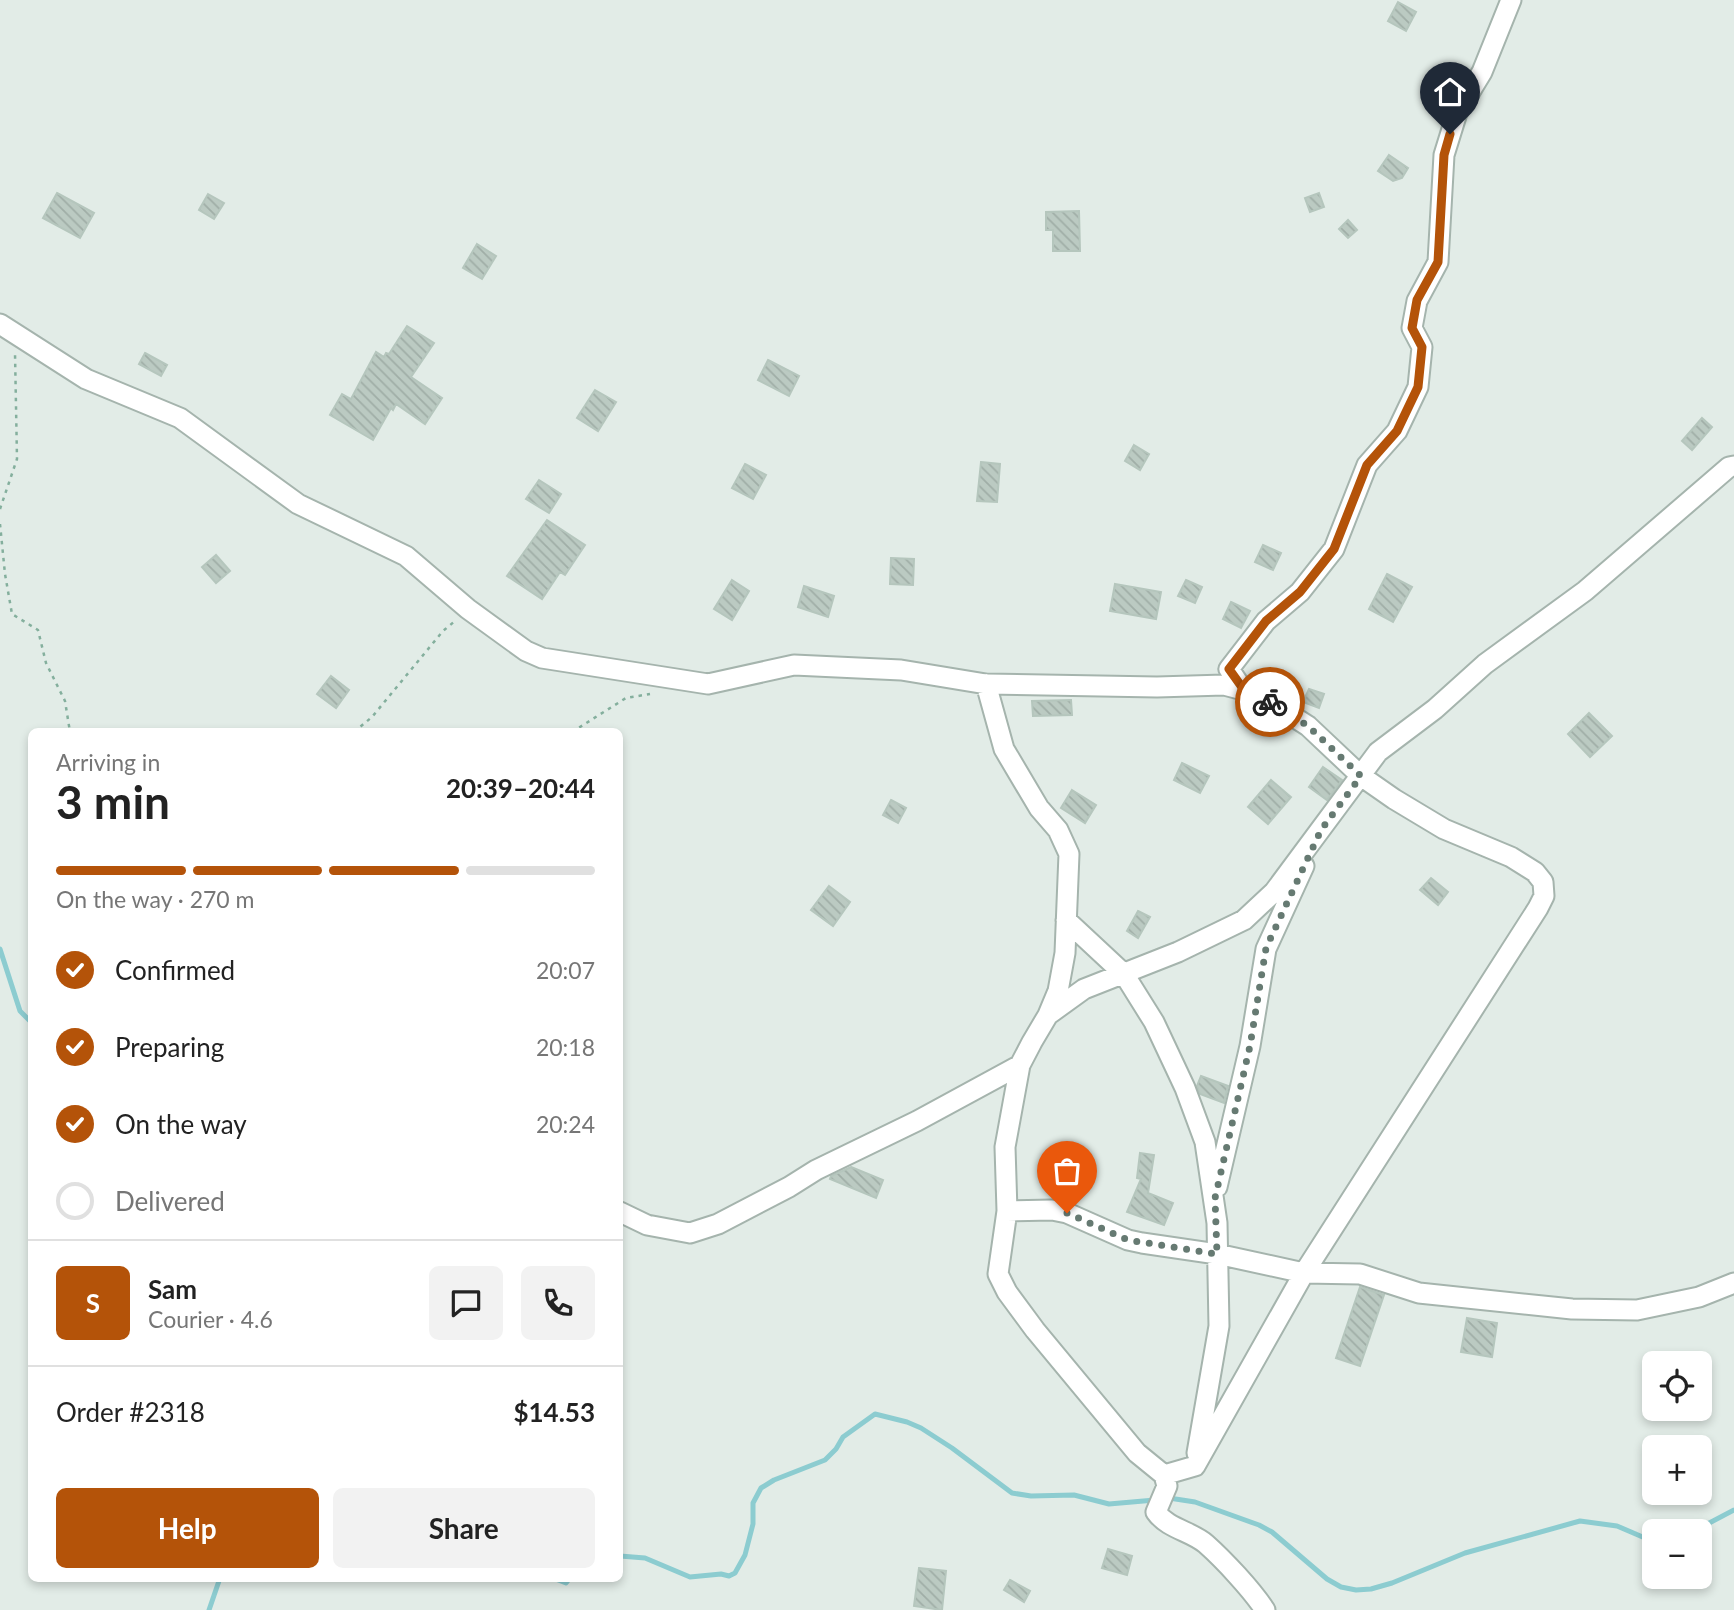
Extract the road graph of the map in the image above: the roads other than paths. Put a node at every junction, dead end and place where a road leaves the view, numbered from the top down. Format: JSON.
{"nodes":[{"id":1,"x":1511,"y":0,"type":"edge"},
{"id":2,"x":7,"y":328,"type":"edge"},
{"id":3,"x":1732,"y":463,"type":"edge"},
{"id":4,"x":986,"y":684,"type":"junction"},
{"id":5,"x":1244,"y":690,"type":"junction"},
{"id":6,"x":1361,"y":776,"type":"junction"},
{"id":7,"x":1321,"y":830,"type":"junction"},
{"id":8,"x":1066,"y":920,"type":"junction"},
{"id":9,"x":1125,"y":974,"type":"junction"},
{"id":10,"x":1048,"y":1015,"type":"junction"},
{"id":11,"x":1020,"y":1065,"type":"junction"},
{"id":12,"x":1215,"y":1198,"type":"junction"},
{"id":13,"x":1007,"y":1211,"type":"junction"},
{"id":14,"x":623,"y":1213,"type":"edge"},
{"id":15,"x":1217,"y":1254,"type":"junction"},
{"id":16,"x":1304,"y":1273,"type":"junction"},
{"id":17,"x":1734,"y":1283,"type":"edge"},
{"id":18,"x":1195,"y":1466,"type":"junction"},
{"id":19,"x":1164,"y":1475,"type":"junction"},
{"id":20,"x":1265,"y":1610,"type":"edge"}],
"edges":[{"from":1,"to":5,"type":"street"},
{"from":2,"to":4,"type":"street"},
{"from":3,"to":6,"type":"street"},
{"from":4,"to":5,"type":"street"},
{"from":4,"to":8,"type":"street"},
{"from":5,"to":6,"type":"street"},
{"from":6,"to":7,"type":"street"},
{"from":6,"to":16,"type":"street"},
{"from":7,"to":9,"type":"street"},
{"from":7,"to":12,"type":"street"},
{"from":8,"to":9,"type":"street"},
{"from":8,"to":10,"type":"street"},
{"from":9,"to":10,"type":"street"},
{"from":9,"to":12,"type":"street"},
{"from":10,"to":11,"type":"street"},
{"from":11,"to":13,"type":"street"},
{"from":11,"to":14,"type":"street"},
{"from":12,"to":15,"type":"street"},
{"from":13,"to":15,"type":"street"},
{"from":13,"to":19,"type":"street"},
{"from":15,"to":16,"type":"street"},
{"from":15,"to":18,"type":"street"},
{"from":16,"to":17,"type":"street"},
{"from":16,"to":18,"type":"street"},
{"from":18,"to":19,"type":"street"},
{"from":19,"to":20,"type":"street"}]}
